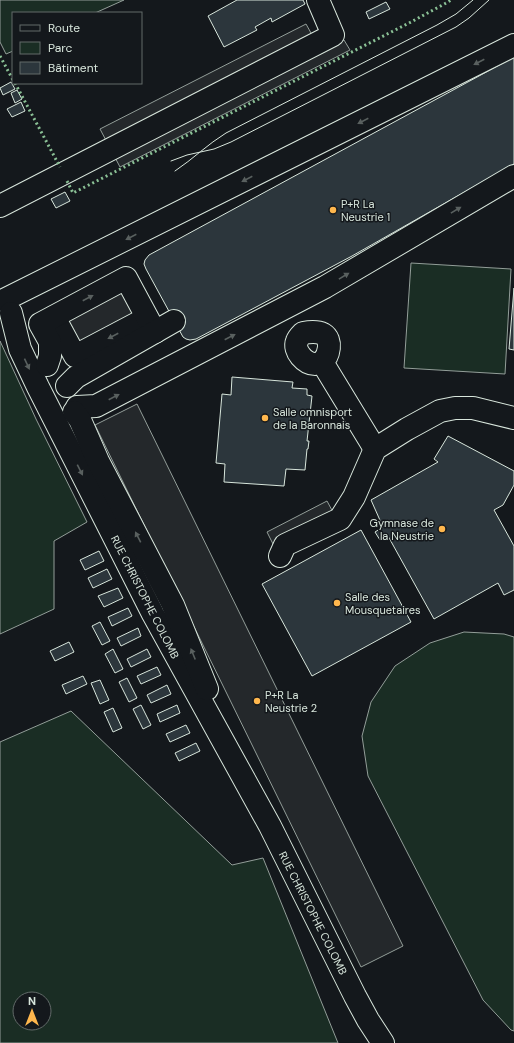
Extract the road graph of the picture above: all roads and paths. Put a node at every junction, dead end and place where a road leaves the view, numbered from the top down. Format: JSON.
{"nodes":[{"id":1,"x":323,"y":2,"type":"edge"},
{"id":2,"x":514,"y":45,"type":"edge"},
{"id":3,"x":514,"y":176,"type":"edge"},
{"id":4,"x":0,"y":206,"type":"edge"},
{"id":5,"x":5,"y":302,"type":"edge"},
{"id":6,"x":54,"y":317,"type":"junction"},
{"id":7,"x":174,"y":321,"type":"dead end"},
{"id":8,"x":152,"y":325,"type":"junction"},
{"id":9,"x":322,"y":362,"type":"dead end"},
{"id":10,"x":47,"y":365,"type":"junction"},
{"id":11,"x":63,"y":386,"type":"junction"},
{"id":12,"x":49,"y":408,"type":"junction"},
{"id":13,"x":76,"y":410,"type":"junction"},
{"id":14,"x":514,"y":418,"type":"edge"},
{"id":15,"x":375,"y":449,"type":"junction"},
{"id":16,"x":280,"y":556,"type":"dead end"},
{"id":17,"x":245,"y":781,"type":"junction"},
{"id":18,"x":383,"y":1043,"type":"edge"}],
"edges":[{"from":1,"to":4,"type":"street"},
{"from":2,"to":5,"type":"street","one_way":true},
{"from":13,"to":3,"type":"street","one_way":true},
{"from":5,"to":10,"type":"street"},
{"from":5,"to":12,"type":"street","name":"RUE CHRISTOPHE COLOMB","one_way":true},
{"from":8,"to":6,"type":"street","one_way":true},
{"from":6,"to":8,"type":"street","one_way":true},
{"from":6,"to":10,"type":"street"},
{"from":7,"to":8,"type":"street"},
{"from":8,"to":11,"type":"street"},
{"from":9,"to":15,"type":"street"},
{"from":10,"to":11,"type":"street"},
{"from":11,"to":12,"type":"street"},
{"from":11,"to":13,"type":"street"},
{"from":12,"to":13,"type":"street"},
{"from":12,"to":17,"type":"street","name":"RUE CHRISTOPHE COLOMB","one_way":true},
{"from":17,"to":13,"type":"street","name":"RUE CHRISTOPHE COLOMB","one_way":true},
{"from":14,"to":15,"type":"street"},
{"from":15,"to":16,"type":"street"},
{"from":17,"to":18,"type":"street","name":"RUE CHRISTOPHE COLOMB"}]}
